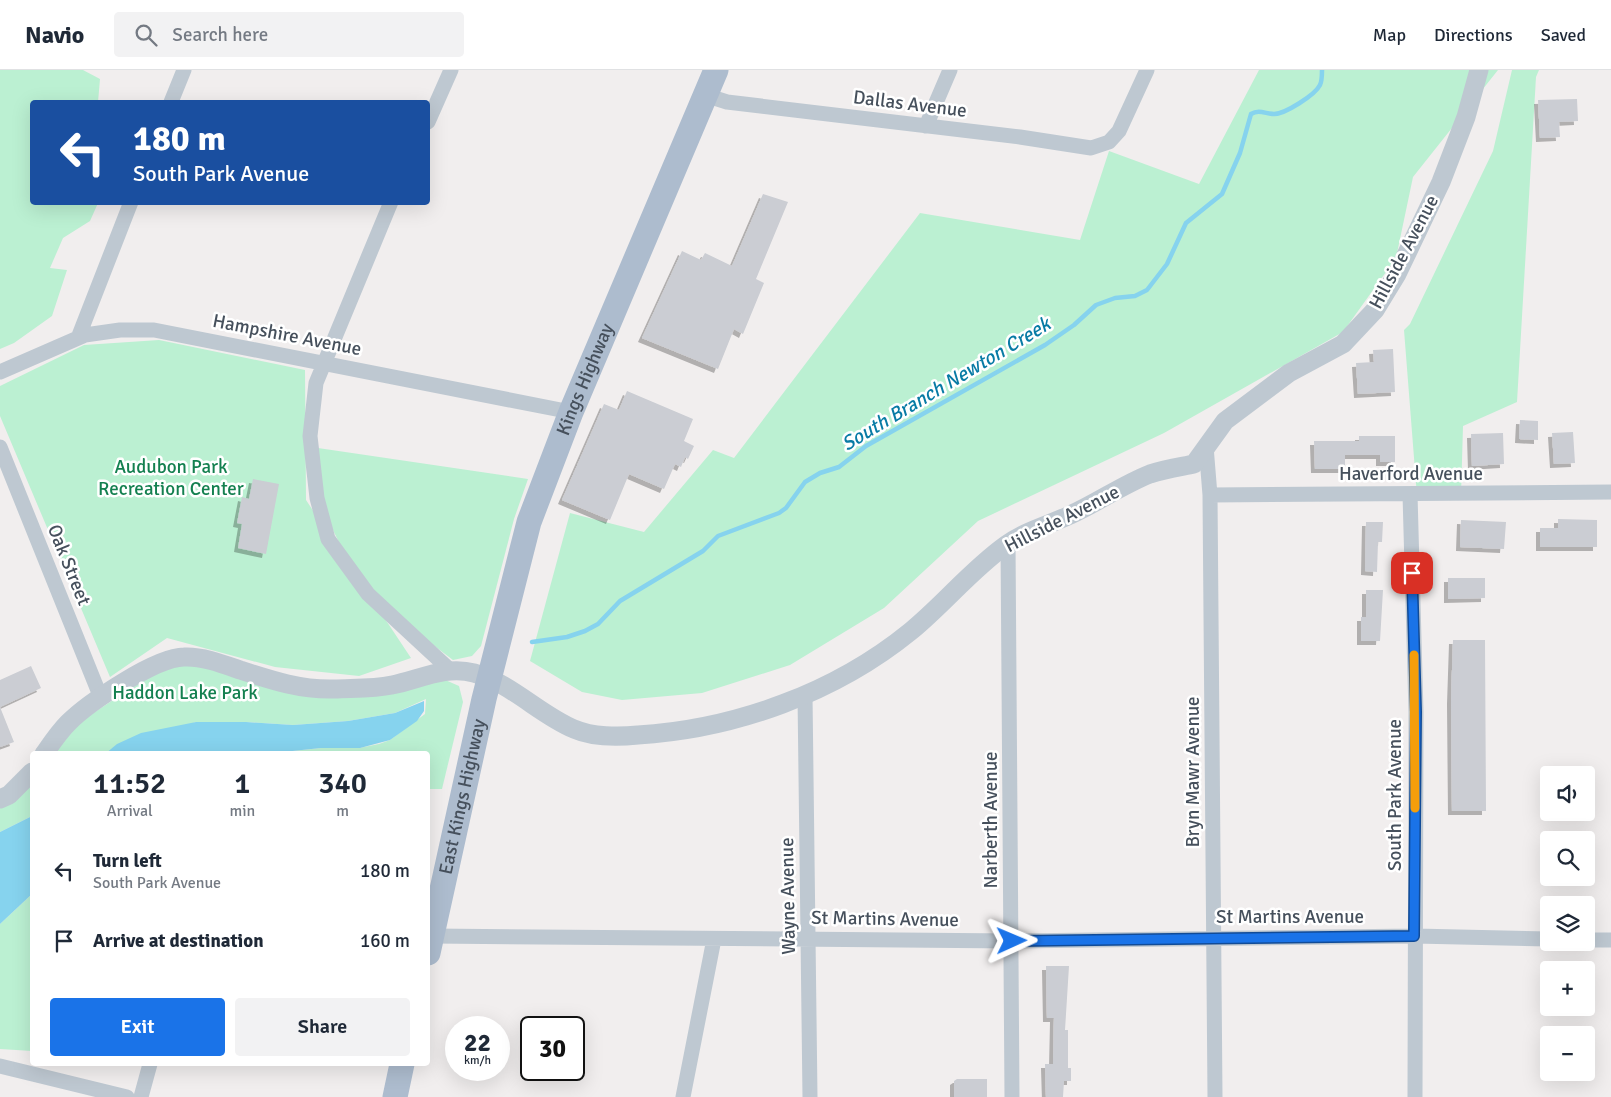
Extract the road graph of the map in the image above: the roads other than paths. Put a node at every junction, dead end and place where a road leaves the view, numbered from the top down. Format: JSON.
{"nodes":[{"id":1,"x":184,"y":70,"type":"edge"},
{"id":2,"x":451,"y":70,"type":"edge"},
{"id":3,"x":716,"y":70,"type":"edge"},
{"id":4,"x":950,"y":70,"type":"edge"},
{"id":5,"x":1148,"y":70,"type":"edge"},
{"id":6,"x":1479,"y":70,"type":"edge"},
{"id":7,"x":705,"y":95,"type":"junction"},
{"id":8,"x":172,"y":100,"type":"edge"},
{"id":9,"x":430,"y":117,"type":"edge"},
{"id":10,"x":926,"y":126,"type":"junction"},
{"id":11,"x":130,"y":205,"type":"edge"},
{"id":12,"x":390,"y":205,"type":"edge"},
{"id":13,"x":78,"y":338,"type":"junction"},
{"id":14,"x":324,"y":362,"type":"junction"},
{"id":15,"x":0,"y":372,"type":"edge"},
{"id":16,"x":571,"y":412,"type":"junction"},
{"id":17,"x":1206,"y":446,"type":"junction"},
{"id":18,"x":0,"y":447,"type":"edge"},
{"id":19,"x":1611,"y":492,"type":"edge"},
{"id":20,"x":1410,"y":494,"type":"junction"},
{"id":21,"x":1210,"y":495,"type":"junction"},
{"id":22,"x":1008,"y":543,"type":"junction"},
{"id":23,"x":450,"y":670,"type":"junction"},
{"id":24,"x":487,"y":690,"type":"junction"},
{"id":25,"x":805,"y":695,"type":"junction"},
{"id":26,"x":101,"y":698,"type":"junction"},
{"id":27,"x":46,"y":751,"type":"edge"},
{"id":28,"x":30,"y":774,"type":"edge"},
{"id":29,"x":0,"y":798,"type":"edge"},
{"id":30,"x":1414,"y":936,"type":"junction"},
{"id":31,"x":1214,"y":937,"type":"junction"},
{"id":32,"x":808,"y":938,"type":"junction"},
{"id":33,"x":714,"y":939,"type":"junction"},
{"id":34,"x":1540,"y":939,"type":"edge"},
{"id":35,"x":1595,"y":940,"type":"edge"},
{"id":36,"x":1611,"y":940,"type":"edge"},
{"id":37,"x":1012,"y":941,"type":"junction"},
{"id":38,"x":430,"y":944,"type":"edge"},
{"id":39,"x":0,"y":1066,"type":"edge"},
{"id":40,"x":149,"y":1066,"type":"edge"},
{"id":41,"x":402,"y":1066,"type":"edge"},
{"id":42,"x":127,"y":1097,"type":"edge"},
{"id":43,"x":141,"y":1097,"type":"edge"},
{"id":44,"x":395,"y":1097,"type":"edge"},
{"id":45,"x":683,"y":1097,"type":"edge"},
{"id":46,"x":810,"y":1097,"type":"edge"},
{"id":47,"x":1012,"y":1097,"type":"edge"},
{"id":48,"x":1215,"y":1097,"type":"edge"},
{"id":49,"x":1415,"y":1097,"type":"edge"}],
"edges":[{"from":1,"to":8,"type":"street"},
{"from":2,"to":9,"type":"street"},
{"from":3,"to":7,"type":"main road","name":"Kings Highway"},
{"from":4,"to":10,"type":"street"},
{"from":5,"to":10,"type":"street","name":"Dallas Avenue"},
{"from":6,"to":17,"type":"street","name":"Hillside Avenue"},
{"from":7,"to":10,"type":"street","name":"Dallas Avenue"},
{"from":7,"to":16,"type":"main road","name":"Kings Highway"},
{"from":11,"to":13,"type":"street"},
{"from":12,"to":14,"type":"street"},
{"from":13,"to":14,"type":"street","name":"Hampshire Avenue"},
{"from":13,"to":15,"type":"street","name":"Hampshire Avenue"},
{"from":14,"to":16,"type":"street","name":"Hampshire Avenue"},
{"from":14,"to":23,"type":"street"},
{"from":16,"to":24,"type":"main road","name":"Kings Highway"},
{"from":17,"to":21,"type":"street","name":"Bryn Mawr Avenue"},
{"from":17,"to":22,"type":"street","name":"Hillside Avenue"},
{"from":18,"to":26,"type":"street","name":"Oak Street"},
{"from":19,"to":20,"type":"street","name":"Haverford Avenue"},
{"from":20,"to":21,"type":"street","name":"Haverford Avenue"},
{"from":20,"to":30,"type":"street","name":"South Park Avenue"},
{"from":21,"to":31,"type":"street","name":"Bryn Mawr Avenue"},
{"from":22,"to":25,"type":"street","name":"Hillside Avenue"},
{"from":22,"to":37,"type":"street","name":"Narberth Avenue"},
{"from":23,"to":24,"type":"street","name":"Hillside Avenue"},
{"from":23,"to":26,"type":"street"},
{"from":24,"to":25,"type":"street","name":"Hillside Avenue"},
{"from":24,"to":38,"type":"main road","name":"East Kings Highway"},
{"from":25,"to":32,"type":"street","name":"Wayne Avenue"},
{"from":26,"to":27,"type":"street"},
{"from":28,"to":29,"type":"street"},
{"from":30,"to":31,"type":"street","name":"St Martins Avenue"},
{"from":30,"to":34,"type":"street","name":"St Martins Avenue"},
{"from":30,"to":49,"type":"street","name":"South Park Avenue"},
{"from":31,"to":37,"type":"street","name":"St Martins Avenue"},
{"from":31,"to":48,"type":"street","name":"Bryn Mawr Avenue"},
{"from":32,"to":33,"type":"street","name":"St Martins Avenue"},
{"from":32,"to":37,"type":"street","name":"St Martins Avenue"},
{"from":32,"to":46,"type":"street","name":"Wayne Avenue"},
{"from":33,"to":38,"type":"street","name":"St Martins Avenue"},
{"from":33,"to":45,"type":"street"},
{"from":35,"to":36,"type":"street"},
{"from":37,"to":47,"type":"street","name":"Narberth Avenue"},
{"from":39,"to":42,"type":"street"},
{"from":40,"to":43,"type":"street"},
{"from":41,"to":44,"type":"main road"}]}
